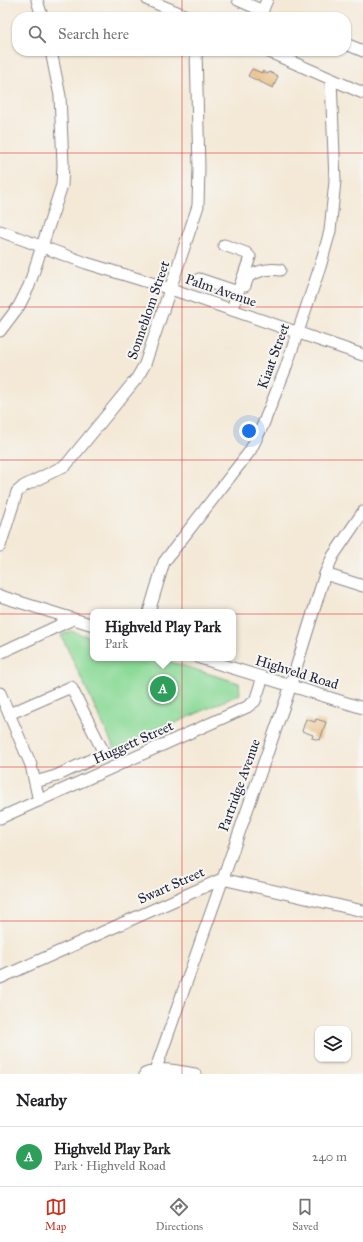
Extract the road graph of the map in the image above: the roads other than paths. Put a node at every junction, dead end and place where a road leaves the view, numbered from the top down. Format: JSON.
{"nodes":[{"id":1,"x":37,"y":0,"type":"edge"},
{"id":2,"x":148,"y":0,"type":"edge"},
{"id":3,"x":238,"y":0,"type":"edge"},
{"id":4,"x":267,"y":0,"type":"edge"},
{"id":5,"x":41,"y":12,"type":"edge"},
{"id":6,"x":176,"y":12,"type":"edge"},
{"id":7,"x":258,"y":12,"type":"edge"},
{"id":8,"x":262,"y":12,"type":"edge"},
{"id":9,"x":351,"y":46,"type":"edge"},
{"id":10,"x":363,"y":51,"type":"edge"},
{"id":11,"x":52,"y":56,"type":"edge"},
{"id":12,"x":196,"y":56,"type":"edge"},
{"id":13,"x":278,"y":56,"type":"edge"},
{"id":14,"x":331,"y":79,"type":"junction"},
{"id":15,"x":362,"y":89,"type":"edge"},
{"id":16,"x":0,"y":230,"type":"edge"},
{"id":17,"x":224,"y":245,"type":"dead end"},
{"id":18,"x":43,"y":246,"type":"junction"},
{"id":19,"x":280,"y":270,"type":"dead end"},
{"id":20,"x":199,"y":279,"type":"dead end"},
{"id":21,"x":171,"y":289,"type":"junction"},
{"id":22,"x":238,"y":292,"type":"junction"},
{"id":23,"x":235,"y":310,"type":"junction"},
{"id":24,"x":0,"y":331,"type":"edge"},
{"id":25,"x":297,"y":332,"type":"junction"},
{"id":26,"x":363,"y":355,"type":"edge"},
{"id":27,"x":363,"y":512,"type":"edge"},
{"id":28,"x":0,"y":546,"type":"edge"},
{"id":29,"x":325,"y":574,"type":"junction"},
{"id":30,"x":363,"y":586,"type":"edge"},
{"id":31,"x":0,"y":596,"type":"edge"},
{"id":32,"x":150,"y":609,"type":"edge"},
{"id":33,"x":73,"y":619,"type":"junction"},
{"id":34,"x":90,"y":624,"type":"edge"},
{"id":35,"x":0,"y":653,"type":"edge"},
{"id":36,"x":210,"y":661,"type":"edge"},
{"id":37,"x":262,"y":677,"type":"junction"},
{"id":38,"x":290,"y":686,"type":"junction"},
{"id":39,"x":0,"y":694,"type":"edge"},
{"id":40,"x":363,"y":708,"type":"edge"},
{"id":41,"x":9,"y":714,"type":"junction"},
{"id":42,"x":35,"y":782,"type":"junction"},
{"id":43,"x":39,"y":801,"type":"junction"},
{"id":44,"x":0,"y":818,"type":"edge"},
{"id":45,"x":222,"y":879,"type":"junction"},
{"id":46,"x":363,"y":911,"type":"edge"},
{"id":47,"x":0,"y":978,"type":"edge"},
{"id":48,"x":151,"y":1072,"type":"edge"},
{"id":49,"x":195,"y":1074,"type":"edge"}],
"edges":[{"from":1,"to":5,"type":"street"},
{"from":2,"to":6,"type":"street"},
{"from":3,"to":7,"type":"street"},
{"from":4,"to":8,"type":"street"},
{"from":9,"to":10,"type":"street"},
{"from":11,"to":18,"type":"street"},
{"from":12,"to":21,"type":"street","name":"Sonneblom Street"},
{"from":13,"to":14,"type":"street"},
{"from":14,"to":15,"type":"street"},
{"from":14,"to":25,"type":"street","name":"Kiaat Street"},
{"from":16,"to":18,"type":"street","name":"Palm Avenue"},
{"from":17,"to":22,"type":"street"},
{"from":18,"to":21,"type":"street","name":"Palm Avenue"},
{"from":18,"to":24,"type":"street"},
{"from":19,"to":23,"type":"street"},
{"from":20,"to":22,"type":"street"},
{"from":21,"to":23,"type":"street","name":"Palm Avenue"},
{"from":21,"to":28,"type":"street","name":"Sonneblom Street"},
{"from":22,"to":23,"type":"street"},
{"from":23,"to":25,"type":"street","name":"Palm Avenue"},
{"from":25,"to":26,"type":"street","name":"Palm Avenue"},
{"from":25,"to":32,"type":"street","name":"Kiaat Street"},
{"from":27,"to":29,"type":"street","name":"Partridge Avenue"},
{"from":29,"to":30,"type":"street"},
{"from":29,"to":38,"type":"street","name":"Partridge Avenue"},
{"from":31,"to":33,"type":"street"},
{"from":33,"to":34,"type":"street"},
{"from":33,"to":35,"type":"street"},
{"from":36,"to":37,"type":"street","name":"Highveld Road"},
{"from":37,"to":38,"type":"street","name":"Highveld Road"},
{"from":37,"to":43,"type":"street","name":"Huggett Street"},
{"from":38,"to":40,"type":"street","name":"Highveld Road"},
{"from":38,"to":45,"type":"street","name":"Partridge Avenue"},
{"from":39,"to":41,"type":"street"},
{"from":41,"to":42,"type":"street"},
{"from":41,"to":42,"type":"street"},
{"from":42,"to":43,"type":"street"},
{"from":43,"to":44,"type":"street","name":"Huggett Street"},
{"from":45,"to":46,"type":"street","name":"Swart Street"},
{"from":45,"to":47,"type":"street","name":"Swart Street"},
{"from":45,"to":48,"type":"street","name":"Partridge Avenue"},
{"from":48,"to":49,"type":"street"}]}
